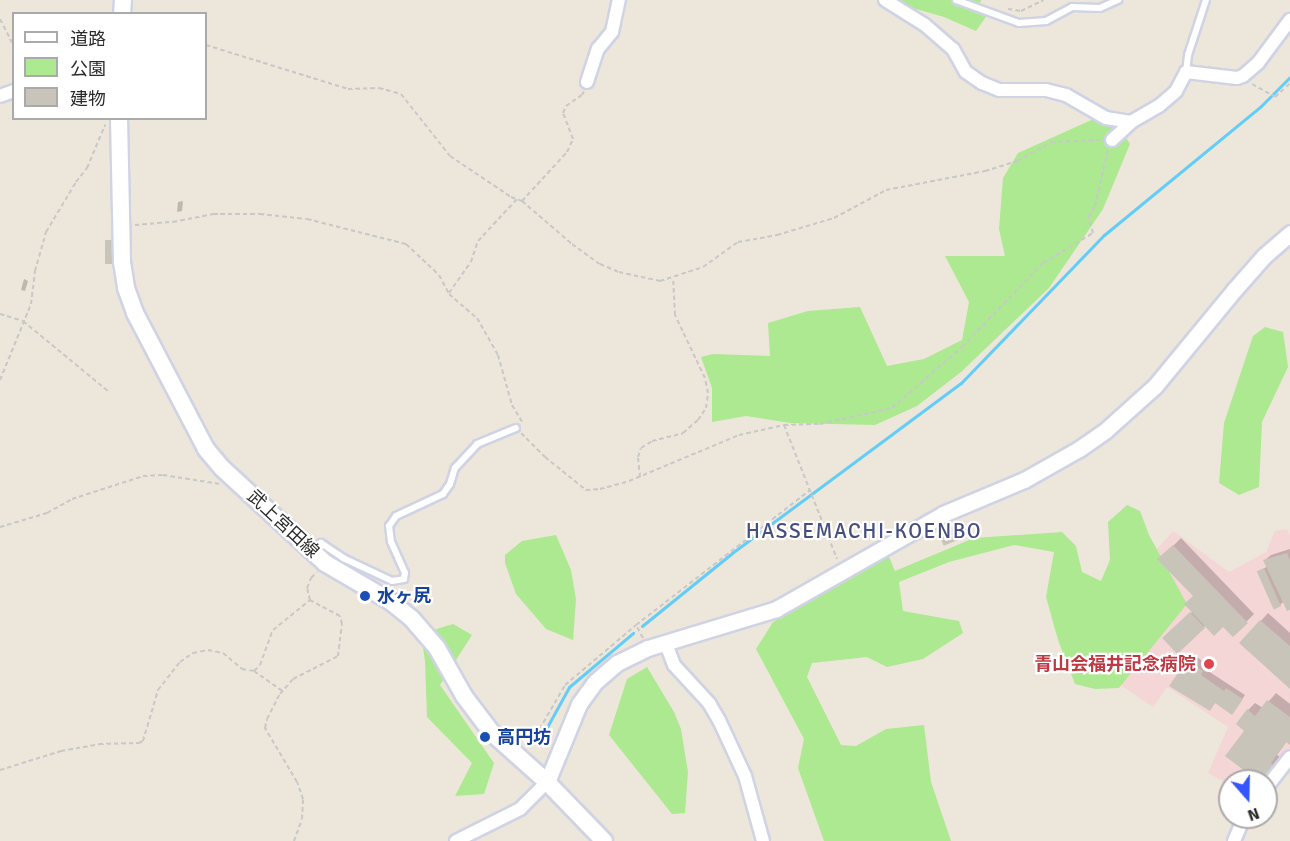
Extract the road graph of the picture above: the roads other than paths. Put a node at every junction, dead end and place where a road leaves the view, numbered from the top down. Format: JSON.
{"nodes":[{"id":1,"x":619,"y":0,"type":"edge"},
{"id":2,"x":885,"y":0,"type":"edge"},
{"id":3,"x":956,"y":0,"type":"edge"},
{"id":4,"x":1118,"y":0,"type":"edge"},
{"id":5,"x":1206,"y":0,"type":"edge"},
{"id":6,"x":1290,"y":20,"type":"edge"},
{"id":7,"x":1186,"y":72,"type":"junction"},
{"id":8,"x":587,"y":82,"type":"road end"},
{"id":9,"x":119,"y":120,"type":"edge"},
{"id":10,"x":1131,"y":122,"type":"junction"},
{"id":11,"x":1112,"y":140,"type":"road end"},
{"id":12,"x":1290,"y":233,"type":"edge"},
{"id":13,"x":516,"y":428,"type":"road end"},
{"id":14,"x":319,"y":557,"type":"junction"},
{"id":15,"x":666,"y":644,"type":"junction"},
{"id":16,"x":1290,"y":758,"type":"edge"},
{"id":17,"x":1278,"y":773,"type":"edge"},
{"id":18,"x":547,"y":782,"type":"junction"},
{"id":19,"x":456,"y":841,"type":"edge"},
{"id":20,"x":604,"y":841,"type":"edge"},
{"id":21,"x":764,"y":841,"type":"edge"}],
"edges":[{"from":1,"to":8,"type":"street"},
{"from":2,"to":10,"type":"street"},
{"from":3,"to":4,"type":"lane"},
{"from":5,"to":7,"type":"lane"},
{"from":6,"to":7,"type":"street"},
{"from":7,"to":10,"type":"street"},
{"from":9,"to":14,"type":"main road","name":"武上宮田線"},
{"from":10,"to":11,"type":"street"},
{"from":12,"to":15,"type":"street"},
{"from":13,"to":14,"type":"lane"},
{"from":14,"to":18,"type":"main road","name":"武上宮田線"},
{"from":15,"to":18,"type":"street"},
{"from":15,"to":21,"type":"street"},
{"from":16,"to":17,"type":"street"},
{"from":18,"to":19,"type":"street"},
{"from":18,"to":20,"type":"main road","name":"武上宮田線"}]}
